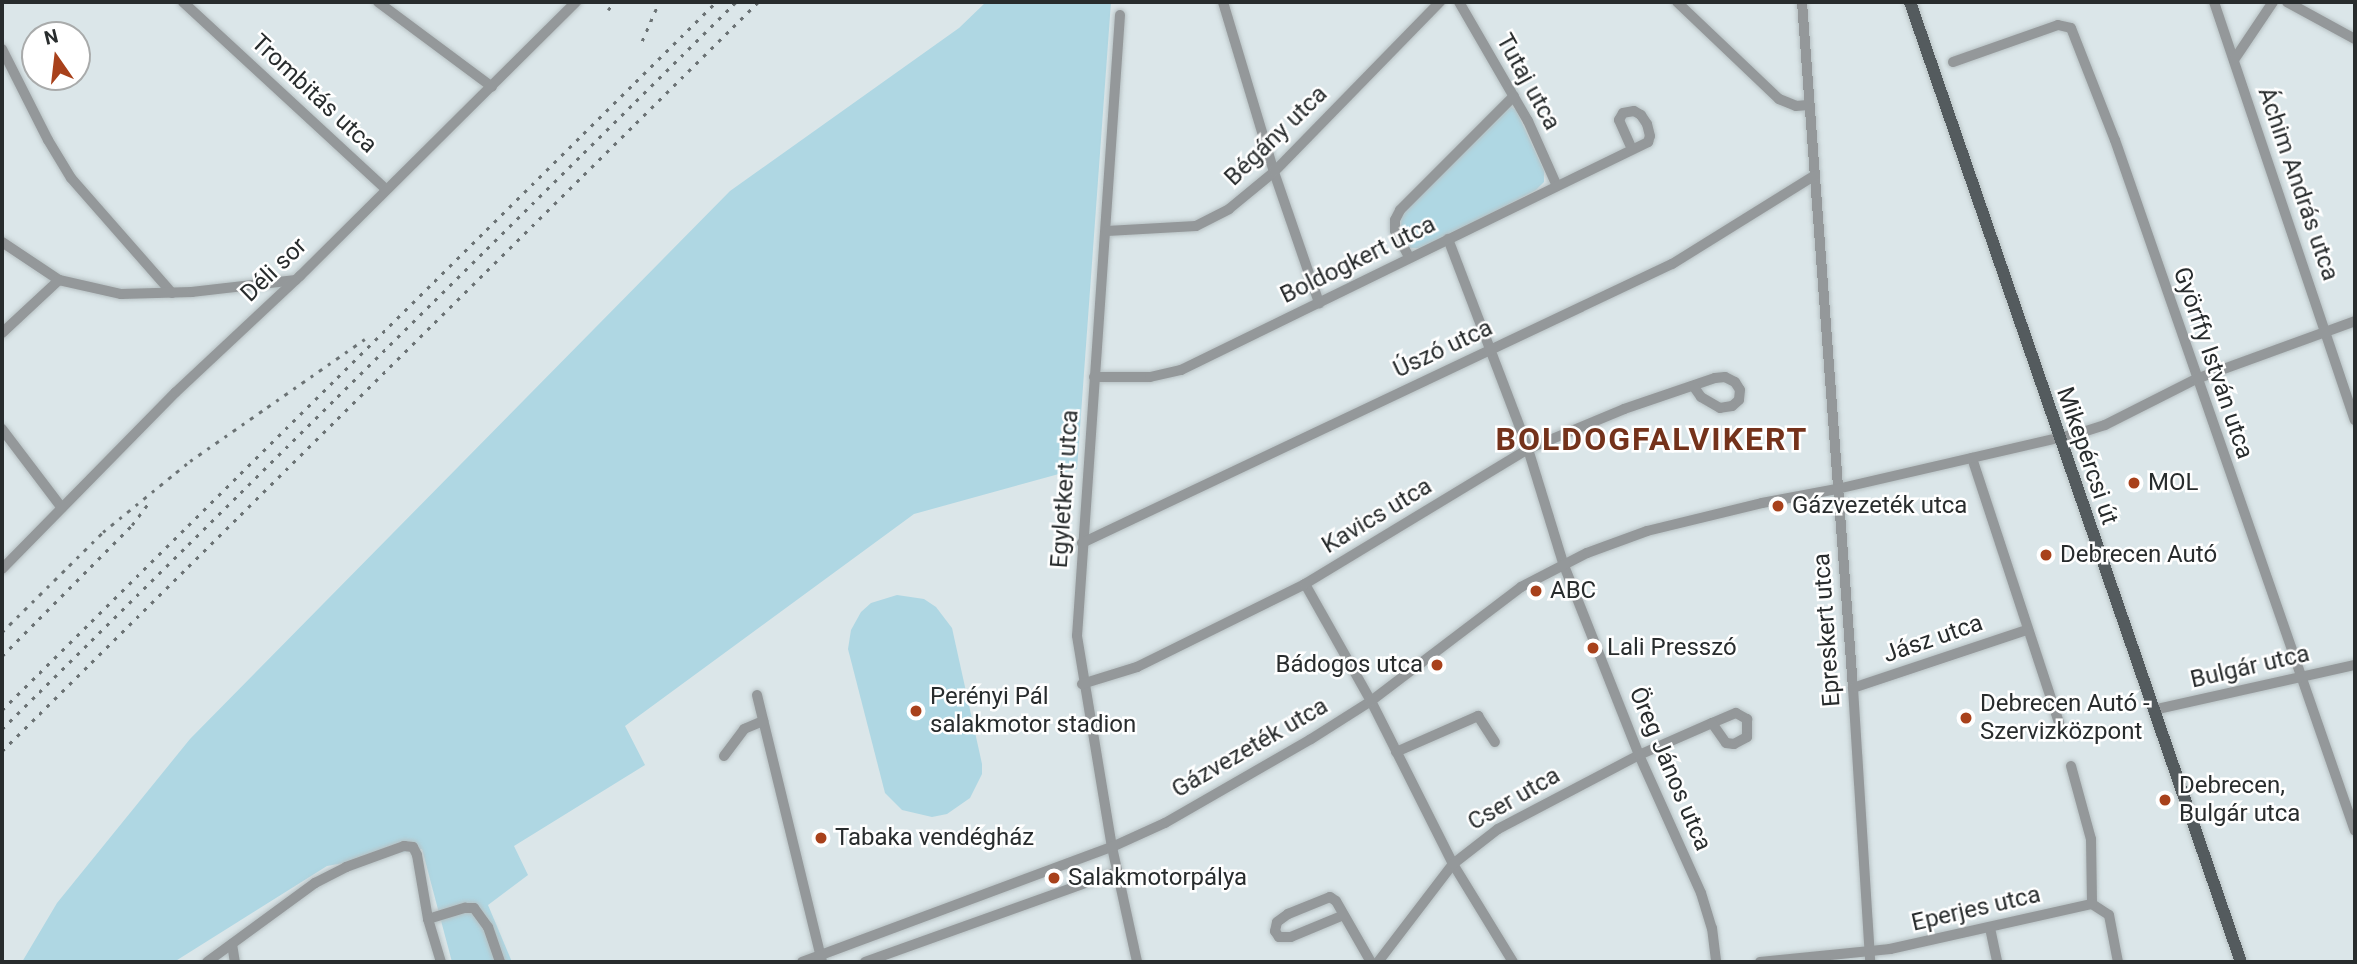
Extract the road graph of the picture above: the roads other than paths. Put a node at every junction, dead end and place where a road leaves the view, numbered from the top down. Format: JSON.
{"nodes":[{"id":1,"x":183,"y":2,"type":"edge"},
{"id":2,"x":378,"y":2,"type":"edge"},
{"id":3,"x":576,"y":2,"type":"edge"},
{"id":4,"x":1223,"y":2,"type":"edge"},
{"id":5,"x":1440,"y":2,"type":"edge"},
{"id":6,"x":1459,"y":2,"type":"edge"},
{"id":7,"x":1677,"y":2,"type":"edge"},
{"id":8,"x":1802,"y":2,"type":"edge"},
{"id":9,"x":1910,"y":2,"type":"edge"},
{"id":10,"x":2214,"y":2,"type":"edge"},
{"id":11,"x":2273,"y":2,"type":"edge"},
{"id":12,"x":2287,"y":2,"type":"edge"},
{"id":13,"x":1120,"y":15,"type":"dead end"},
{"id":14,"x":2355,"y":39,"type":"edge"},
{"id":15,"x":2,"y":49,"type":"edge"},
{"id":16,"x":2234,"y":60,"type":"junction"},
{"id":17,"x":1953,"y":62,"type":"dead end"},
{"id":18,"x":492,"y":87,"type":"junction"},
{"id":19,"x":1514,"y":96,"type":"junction"},
{"id":20,"x":1808,"y":105,"type":"junction"},
{"id":21,"x":1632,"y":149,"type":"dead end"},
{"id":22,"x":1274,"y":172,"type":"junction"},
{"id":23,"x":1814,"y":176,"type":"junction"},
{"id":24,"x":1556,"y":184,"type":"junction"},
{"id":25,"x":386,"y":189,"type":"junction"},
{"id":26,"x":1107,"y":231,"type":"junction"},
{"id":27,"x":1448,"y":240,"type":"junction"},
{"id":28,"x":2,"y":242,"type":"edge"},
{"id":29,"x":1409,"y":257,"type":"junction"},
{"id":30,"x":59,"y":280,"type":"junction"},
{"id":31,"x":295,"y":280,"type":"junction"},
{"id":32,"x":172,"y":293,"type":"junction"},
{"id":33,"x":1319,"y":303,"type":"junction"},
{"id":34,"x":2355,"y":321,"type":"edge"},
{"id":35,"x":2325,"y":331,"type":"junction"},
{"id":36,"x":2,"y":333,"type":"edge"},
{"id":37,"x":1490,"y":350,"type":"junction"},
{"id":38,"x":1094,"y":377,"type":"junction"},
{"id":39,"x":2196,"y":379,"type":"junction"},
{"id":40,"x":1694,"y":387,"type":"dead end"},
{"id":41,"x":2355,"y":420,"type":"edge"},
{"id":42,"x":2,"y":429,"type":"edge"},
{"id":43,"x":2059,"y":439,"type":"junction"},
{"id":44,"x":1528,"y":449,"type":"junction"},
{"id":45,"x":1972,"y":458,"type":"junction"},
{"id":46,"x":1837,"y":489,"type":"junction"},
{"id":47,"x":62,"y":508,"type":"junction"},
{"id":48,"x":1082,"y":543,"type":"junction"},
{"id":49,"x":1563,"y":563,"type":"junction"},
{"id":50,"x":3,"y":566,"type":"edge"},
{"id":51,"x":1305,"y":584,"type":"junction"},
{"id":52,"x":2026,"y":630,"type":"junction"},
{"id":53,"x":2355,"y":664,"type":"edge"},
{"id":54,"x":2301,"y":678,"type":"junction"},
{"id":55,"x":1083,"y":684,"type":"junction"},
{"id":56,"x":1853,"y":688,"type":"junction"},
{"id":57,"x":757,"y":695,"type":"dead end"},
{"id":58,"x":1371,"y":701,"type":"junction"},
{"id":59,"x":2153,"y":710,"type":"junction"},
{"id":60,"x":763,"y":721,"type":"junction"},
{"id":61,"x":1712,"y":723,"type":"dead end"},
{"id":62,"x":2062,"y":732,"type":"dead end"},
{"id":63,"x":1495,"y":742,"type":"dead end"},
{"id":64,"x":1396,"y":752,"type":"junction"},
{"id":65,"x":1639,"y":755,"type":"junction"},
{"id":66,"x":724,"y":757,"type":"dead end"},
{"id":67,"x":2071,"y":766,"type":"dead end"},
{"id":68,"x":2355,"y":831,"type":"edge"},
{"id":69,"x":1112,"y":847,"type":"junction"},
{"id":70,"x":1453,"y":864,"type":"junction"},
{"id":71,"x":1117,"y":872,"type":"junction"},
{"id":72,"x":2092,"y":904,"type":"junction"},
{"id":73,"x":1339,"y":917,"type":"dead end"},
{"id":74,"x":428,"y":919,"type":"junction"},
{"id":75,"x":1990,"y":928,"type":"junction"},
{"id":76,"x":232,"y":944,"type":"junction"},
{"id":77,"x":1869,"y":950,"type":"junction"},
{"id":78,"x":821,"y":959,"type":"edge"},
{"id":79,"x":207,"y":962,"type":"edge"},
{"id":80,"x":235,"y":962,"type":"edge"},
{"id":81,"x":440,"y":962,"type":"edge"},
{"id":82,"x":500,"y":962,"type":"edge"},
{"id":83,"x":802,"y":962,"type":"edge"},
{"id":84,"x":865,"y":962,"type":"edge"},
{"id":85,"x":1137,"y":962,"type":"edge"},
{"id":86,"x":1371,"y":962,"type":"edge"},
{"id":87,"x":1378,"y":962,"type":"edge"},
{"id":88,"x":1513,"y":962,"type":"edge"},
{"id":89,"x":1716,"y":962,"type":"edge"},
{"id":90,"x":1762,"y":962,"type":"edge"},
{"id":91,"x":1870,"y":962,"type":"edge"},
{"id":92,"x":1997,"y":962,"type":"edge"},
{"id":93,"x":2118,"y":962,"type":"edge"},
{"id":94,"x":2241,"y":962,"type":"edge"}],
"edges":[{"from":1,"to":25,"type":"street","name":"Trombitás utca"},
{"from":2,"to":18,"type":"street"},
{"from":3,"to":18,"type":"street","name":"Déli sor"},
{"from":4,"to":22,"type":"street"},
{"from":5,"to":22,"type":"street","name":"Bégány utca"},
{"from":6,"to":19,"type":"street","name":"Tutaj utca"},
{"from":7,"to":20,"type":"street"},
{"from":8,"to":20,"type":"street","name":"Epreskert utca"},
{"from":9,"to":43,"type":"main road","name":"Mikepércsi út"},
{"from":10,"to":16,"type":"street","name":"Áchim András utca"},
{"from":11,"to":16,"type":"street"},
{"from":12,"to":14,"type":"street"},
{"from":13,"to":26,"type":"street","name":"Egyletkert utca"},
{"from":15,"to":32,"type":"street"},
{"from":16,"to":35,"type":"street","name":"Áchim András utca"},
{"from":17,"to":39,"type":"street","name":"Györffy István utca"},
{"from":18,"to":25,"type":"street","name":"Déli sor"},
{"from":19,"to":24,"type":"street","name":"Tutaj utca"},
{"from":19,"to":29,"type":"street"},
{"from":20,"to":23,"type":"street","name":"Epreskert utca"},
{"from":21,"to":24,"type":"street","name":"Boldogkert utca"},
{"from":22,"to":26,"type":"street","name":"Bégány utca"},
{"from":22,"to":33,"type":"street"},
{"from":23,"to":37,"type":"street","name":"Úszó utca"},
{"from":23,"to":46,"type":"street","name":"Epreskert utca"},
{"from":24,"to":27,"type":"street","name":"Boldogkert utca"},
{"from":25,"to":31,"type":"street","name":"Déli sor"},
{"from":26,"to":38,"type":"street","name":"Egyletkert utca"},
{"from":27,"to":29,"type":"street","name":"Boldogkert utca"},
{"from":27,"to":37,"type":"street","name":"Öreg János utca"},
{"from":28,"to":30,"type":"street"},
{"from":29,"to":33,"type":"street","name":"Boldogkert utca"},
{"from":30,"to":32,"type":"street"},
{"from":30,"to":36,"type":"street"},
{"from":31,"to":32,"type":"street"},
{"from":31,"to":47,"type":"street","name":"Déli sor"},
{"from":33,"to":38,"type":"street","name":"Boldogkert utca"},
{"from":34,"to":35,"type":"street","name":"Gázvezeték utca"},
{"from":35,"to":39,"type":"street","name":"Gázvezeték utca"},
{"from":35,"to":41,"type":"street","name":"Áchim András utca"},
{"from":37,"to":44,"type":"street","name":"Öreg János utca"},
{"from":37,"to":48,"type":"street","name":"Úszó utca"},
{"from":38,"to":48,"type":"street","name":"Egyletkert utca"},
{"from":39,"to":43,"type":"street","name":"Gázvezeték utca"},
{"from":39,"to":54,"type":"street","name":"Györffy István utca"},
{"from":40,"to":44,"type":"street","name":"Kavics utca"},
{"from":42,"to":47,"type":"street"},
{"from":43,"to":45,"type":"street","name":"Gázvezeték utca"},
{"from":43,"to":59,"type":"main road","name":"Mikepércsi út"},
{"from":44,"to":49,"type":"street","name":"Öreg János utca"},
{"from":44,"to":51,"type":"street","name":"Kavics utca"},
{"from":45,"to":46,"type":"street","name":"Gázvezeték utca"},
{"from":45,"to":52,"type":"street"},
{"from":46,"to":49,"type":"street","name":"Gázvezeték utca"},
{"from":46,"to":56,"type":"street","name":"Epreskert utca"},
{"from":47,"to":50,"type":"street","name":"Déli sor"},
{"from":48,"to":55,"type":"street","name":"Egyletkert utca"},
{"from":49,"to":58,"type":"street","name":"Gázvezeték utca"},
{"from":49,"to":65,"type":"street","name":"Öreg János utca"},
{"from":51,"to":55,"type":"street","name":"Kavics utca"},
{"from":51,"to":58,"type":"street"},
{"from":52,"to":56,"type":"street","name":"Jász utca"},
{"from":52,"to":62,"type":"street"},
{"from":53,"to":54,"type":"street","name":"Bulgár utca"},
{"from":54,"to":59,"type":"street","name":"Bulgár utca"},
{"from":54,"to":68,"type":"street","name":"Györffy István utca"},
{"from":55,"to":69,"type":"street","name":"Egyletkert utca"},
{"from":56,"to":77,"type":"street","name":"Epreskert utca"},
{"from":57,"to":60,"type":"street"},
{"from":58,"to":64,"type":"street"},
{"from":58,"to":69,"type":"street","name":"Gázvezeték utca"},
{"from":59,"to":94,"type":"main road","name":"Mikepércsi út"},
{"from":60,"to":66,"type":"street"},
{"from":60,"to":78,"type":"street"},
{"from":61,"to":65,"type":"street","name":"Cser utca"},
{"from":63,"to":64,"type":"street"},
{"from":64,"to":70,"type":"street"},
{"from":65,"to":70,"type":"street","name":"Cser utca"},
{"from":65,"to":89,"type":"street","name":"Öreg János utca"},
{"from":67,"to":72,"type":"street"},
{"from":69,"to":71,"type":"street","name":"Egyletkert utca"},
{"from":69,"to":78,"type":"street","name":"Gázvezeték utca"},
{"from":70,"to":87,"type":"street","name":"Cser utca"},
{"from":70,"to":88,"type":"street"},
{"from":71,"to":84,"type":"street"},
{"from":71,"to":85,"type":"street","name":"Egyletkert utca"},
{"from":72,"to":75,"type":"street","name":"Eperjes utca"},
{"from":72,"to":93,"type":"street"},
{"from":73,"to":86,"type":"street"},
{"from":74,"to":76,"type":"street"},
{"from":74,"to":81,"type":"street"},
{"from":74,"to":82,"type":"street"},
{"from":75,"to":77,"type":"street","name":"Eperjes utca"},
{"from":75,"to":92,"type":"street"},
{"from":76,"to":79,"type":"street"},
{"from":76,"to":80,"type":"street"},
{"from":77,"to":90,"type":"street","name":"Eperjes utca"},
{"from":77,"to":91,"type":"street","name":"Epreskert utca"},
{"from":78,"to":83,"type":"street","name":"Gázvezeték utca"}]}
